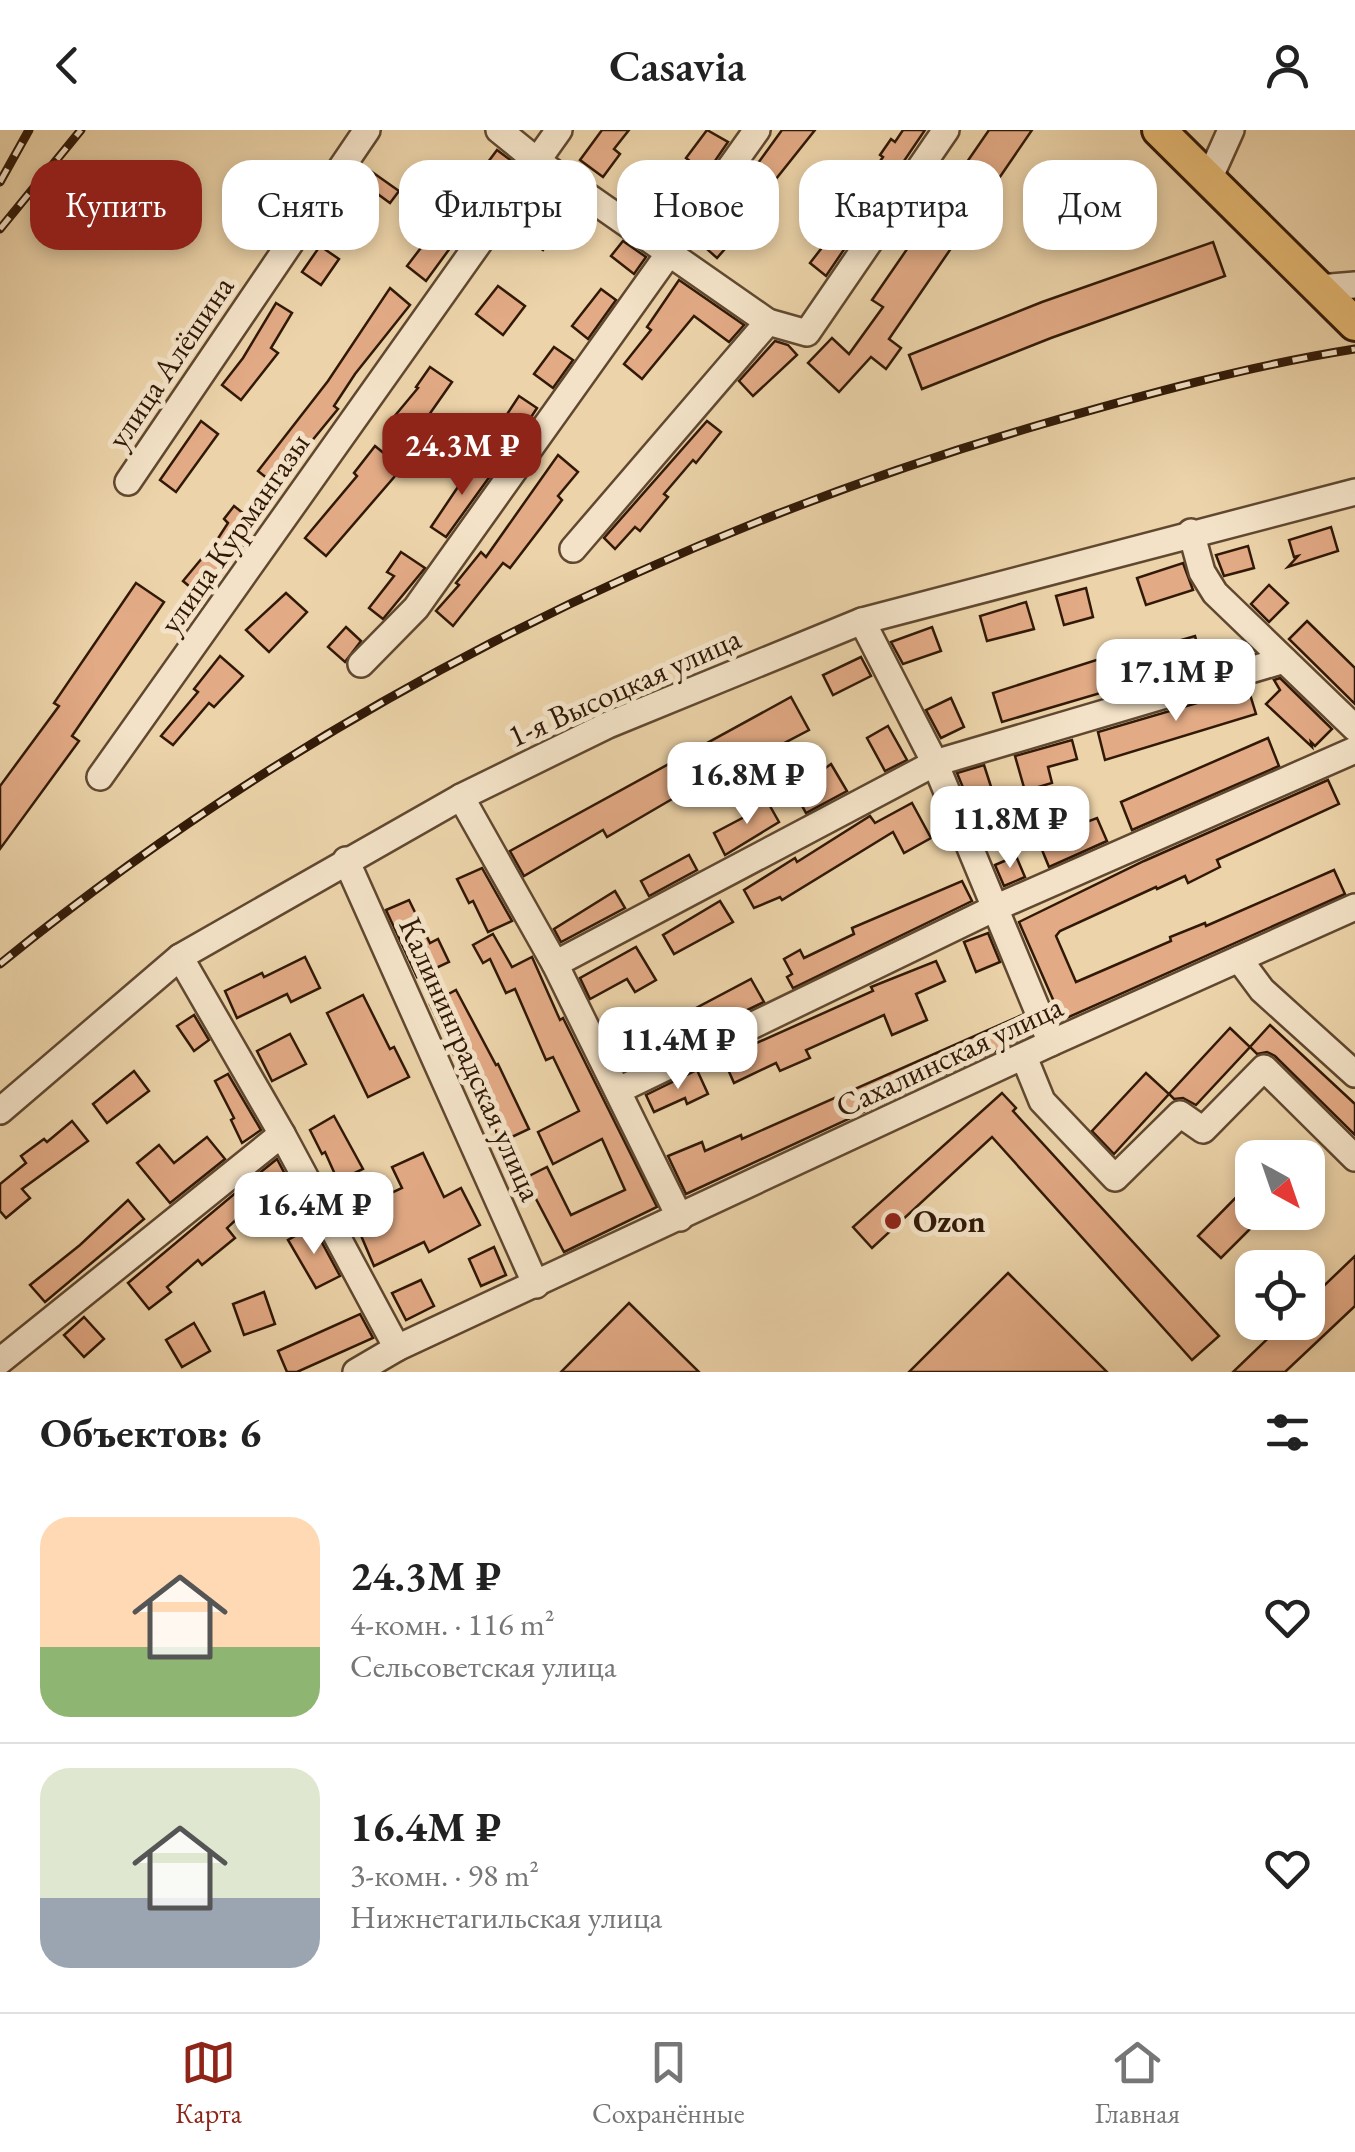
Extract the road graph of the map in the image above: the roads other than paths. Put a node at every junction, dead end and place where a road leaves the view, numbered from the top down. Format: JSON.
{"nodes":[{"id":1,"x":499,"y":130,"type":"edge"},
{"id":2,"x":559,"y":130,"type":"edge"},
{"id":3,"x":757,"y":130,"type":"edge"},
{"id":4,"x":946,"y":130,"type":"edge"},
{"id":5,"x":1159,"y":130,"type":"edge"},
{"id":6,"x":1231,"y":130,"type":"edge"},
{"id":7,"x":359,"y":136,"type":"edge"},
{"id":8,"x":536,"y":160,"type":"edge"},
{"id":9,"x":538,"y":160,"type":"edge"},
{"id":10,"x":1209,"y":180,"type":"junction"},
{"id":11,"x":597,"y":202,"type":"edge"},
{"id":12,"x":474,"y":250,"type":"edge"},
{"id":13,"x":671,"y":253,"type":"junction"},
{"id":14,"x":1355,"y":286,"type":"edge"},
{"id":15,"x":1319,"y":288,"type":"junction"},
{"id":16,"x":768,"y":322,"type":"junction"},
{"id":17,"x":1355,"y":324,"type":"edge"},
{"id":18,"x":128,"y":482,"type":"dead end"},
{"id":19,"x":1355,"y":492,"type":"edge"},
{"id":20,"x":1191,"y":532,"type":"junction"},
{"id":21,"x":574,"y":550,"type":"dead end"},
{"id":22,"x":862,"y":621,"type":"junction"},
{"id":23,"x":1284,"y":660,"type":"junction"},
{"id":24,"x":361,"y":664,"type":"dead end"},
{"id":25,"x":1355,"y":728,"type":"edge"},
{"id":26,"x":1355,"y":750,"type":"edge"},
{"id":27,"x":936,"y":763,"type":"junction"},
{"id":28,"x":100,"y":778,"type":"dead end"},
{"id":29,"x":461,"y":797,"type":"junction"},
{"id":30,"x":346,"y":860,"type":"junction"},
{"id":31,"x":1355,"y":907,"type":"edge"},
{"id":32,"x":995,"y":908,"type":"junction"},
{"id":33,"x":180,"y":957,"type":"junction"},
{"id":34,"x":1239,"y":960,"type":"junction"},
{"id":35,"x":554,"y":964,"type":"junction"},
{"id":36,"x":1051,"y":1043,"type":"junction"},
{"id":37,"x":1024,"y":1057,"type":"junction"},
{"id":38,"x":1355,"y":1074,"type":"edge"},
{"id":39,"x":619,"y":1090,"type":"junction"},
{"id":40,"x":0,"y":1111,"type":"edge"},
{"id":41,"x":282,"y":1134,"type":"junction"},
{"id":42,"x":1355,"y":1158,"type":"edge"},
{"id":43,"x":680,"y":1218,"type":"junction"},
{"id":44,"x":536,"y":1285,"type":"junction"},
{"id":45,"x":396,"y":1348,"type":"junction"},
{"id":46,"x":0,"y":1361,"type":"edge"},
{"id":47,"x":11,"y":1372,"type":"edge"},
{"id":48,"x":356,"y":1372,"type":"edge"}],
"edges":[{"from":1,"to":8,"type":"street"},
{"from":2,"to":9,"type":"street","name":"улица Курмангазы"},
{"from":3,"to":13,"type":"street"},
{"from":4,"to":16,"type":"street"},
{"from":5,"to":10,"type":"main road"},
{"from":6,"to":10,"type":"street"},
{"from":7,"to":18,"type":"street","name":"улица Алёшина"},
{"from":10,"to":15,"type":"main road"},
{"from":11,"to":13,"type":"street"},
{"from":12,"to":28,"type":"street","name":"улица Курмангазы"},
{"from":13,"to":16,"type":"street"},
{"from":13,"to":24,"type":"street"},
{"from":14,"to":15,"type":"street"},
{"from":15,"to":17,"type":"main road"},
{"from":16,"to":21,"type":"street"},
{"from":19,"to":20,"type":"street","name":"1-я Высоцкая улица"},
{"from":20,"to":22,"type":"street","name":"1-я Высоцкая улица"},
{"from":20,"to":23,"type":"street"},
{"from":22,"to":27,"type":"street"},
{"from":22,"to":29,"type":"street","name":"1-я Высоцкая улица"},
{"from":23,"to":25,"type":"street"},
{"from":23,"to":27,"type":"street"},
{"from":26,"to":32,"type":"street"},
{"from":27,"to":32,"type":"street"},
{"from":27,"to":35,"type":"street"},
{"from":29,"to":30,"type":"street","name":"1-я Высоцкая улица"},
{"from":29,"to":35,"type":"street"},
{"from":30,"to":33,"type":"street","name":"1-я Высоцкая улица"},
{"from":30,"to":44,"type":"street","name":"Калининградская улица"},
{"from":31,"to":34,"type":"street","name":"Сахалинская улица"},
{"from":32,"to":36,"type":"street"},
{"from":32,"to":39,"type":"street"},
{"from":33,"to":40,"type":"street","name":"1-я Высоцкая улица"},
{"from":33,"to":41,"type":"street"},
{"from":34,"to":36,"type":"street","name":"Сахалинская улица"},
{"from":34,"to":38,"type":"street"},
{"from":35,"to":39,"type":"street"},
{"from":36,"to":37,"type":"street","name":"Сахалинская улица"},
{"from":37,"to":42,"type":"street"},
{"from":37,"to":43,"type":"street","name":"Сахалинская улица"},
{"from":39,"to":43,"type":"street"},
{"from":41,"to":45,"type":"street"},
{"from":41,"to":46,"type":"street"},
{"from":43,"to":44,"type":"street","name":"Сахалинская улица"},
{"from":44,"to":45,"type":"street","name":"Сахалинская улица"},
{"from":45,"to":48,"type":"street","name":"Сахалинская улица"},
{"from":46,"to":47,"type":"street"}]}
